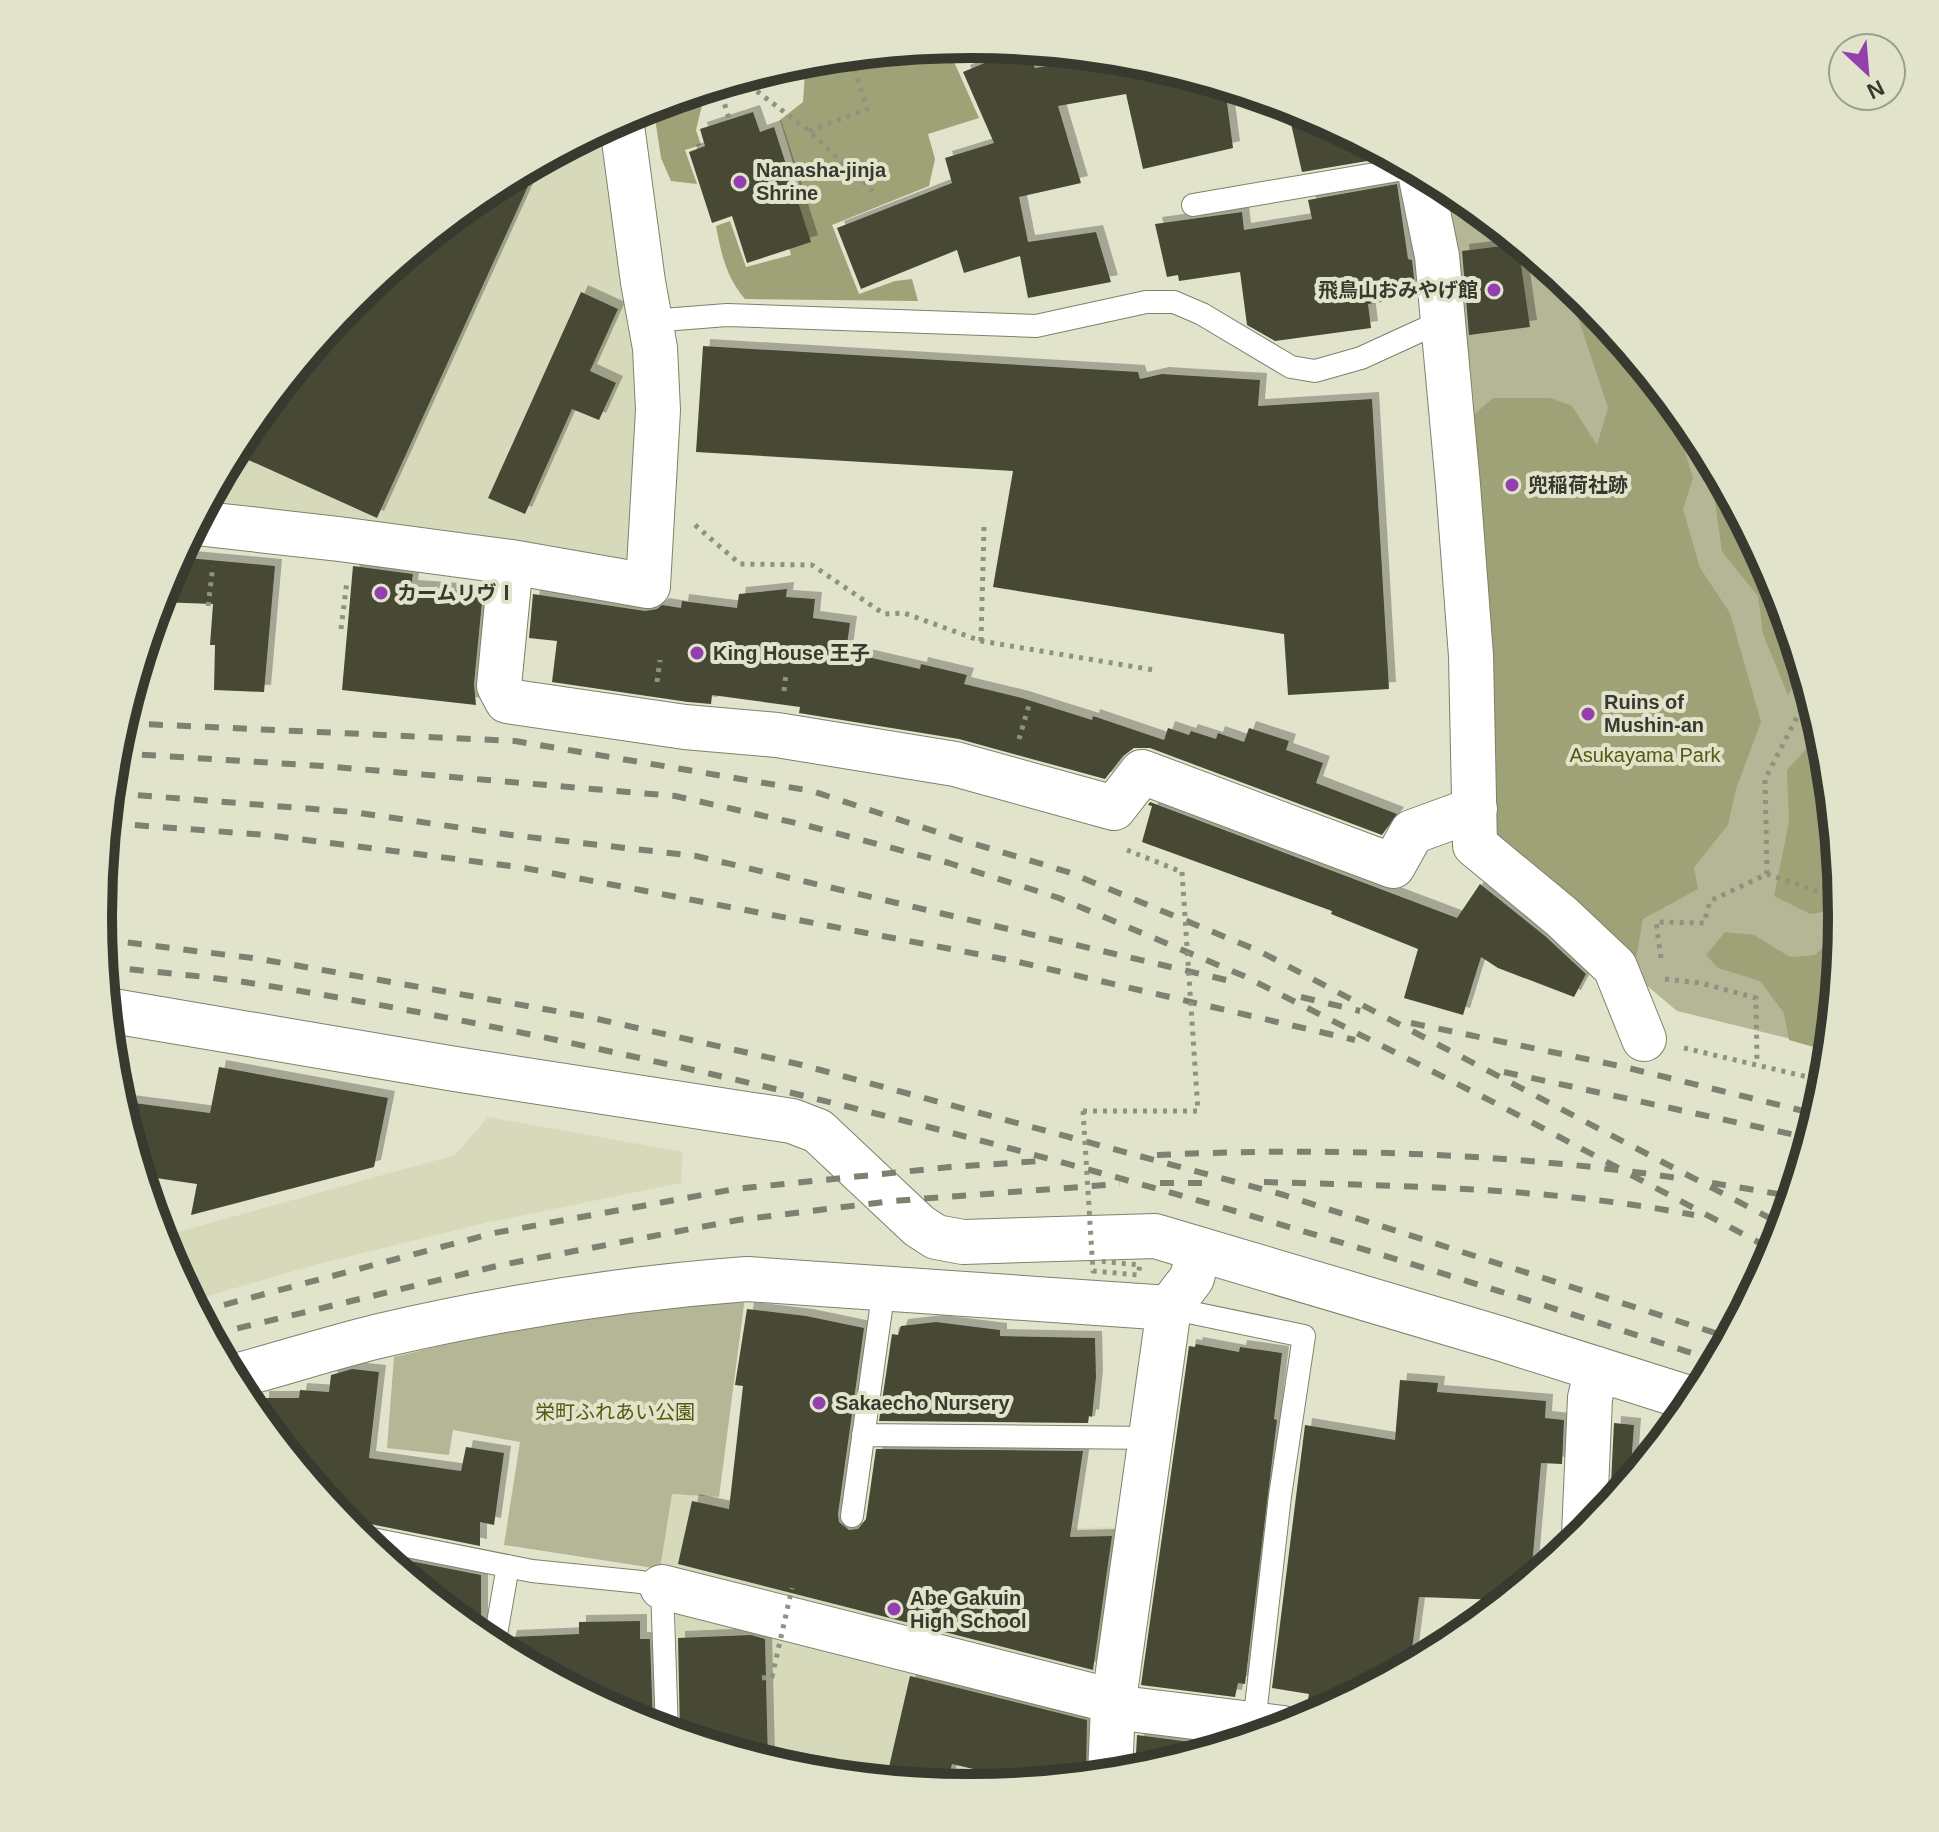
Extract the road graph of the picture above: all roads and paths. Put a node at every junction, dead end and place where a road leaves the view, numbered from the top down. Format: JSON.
{"nodes":[{"id":1,"x":854,"y":66,"type":"edge"},
{"id":2,"x":750,"y":86,"type":"edge"},
{"id":3,"x":722,"y":95,"type":"edge"},
{"id":4,"x":729,"y":119,"type":"dead end"},
{"id":5,"x":623,"y":131,"type":"edge"},
{"id":6,"x":809,"y":131,"type":"junction"},
{"id":7,"x":1394,"y":171,"type":"edge"},
{"id":8,"x":1423,"y":189,"type":"edge"},
{"id":9,"x":873,"y":191,"type":"dead end"},
{"id":10,"x":1193,"y":205,"type":"dead end"},
{"id":11,"x":1444,"y":320,"type":"junction"},
{"id":12,"x":650,"y":321,"type":"junction"},
{"id":13,"x":692,"y":523,"type":"dead end"},
{"id":14,"x":207,"y":524,"type":"edge"},
{"id":15,"x":984,"y":527,"type":"dead end"},
{"id":16,"x":511,"y":562,"type":"junction"},
{"id":17,"x":981,"y":641,"type":"junction"},
{"id":18,"x":1154,"y":670,"type":"dead end"},
{"id":19,"x":1801,"y":709,"type":"edge"},
{"id":20,"x":1475,"y":809,"type":"junction"},
{"id":21,"x":1182,"y":872,"type":"dead end"},
{"id":22,"x":1767,"y":874,"type":"junction"},
{"id":23,"x":1827,"y":895,"type":"edge"},
{"id":24,"x":117,"y":1012,"type":"edge"},
{"id":25,"x":1644,"y":1039,"type":"joint"},
{"id":26,"x":1757,"y":1064,"type":"junction"},
{"id":27,"x":1812,"y":1078,"type":"edge"},
{"id":28,"x":1199,"y":1250,"type":"junction"},
{"id":29,"x":1098,"y":1261,"type":"dead end"},
{"id":30,"x":884,"y":1288,"type":"junction"},
{"id":31,"x":1169,"y":1308,"type":"junction"},
{"id":32,"x":1597,"y":1369,"type":"junction"},
{"id":33,"x":244,"y":1374,"type":"edge"},
{"id":34,"x":1681,"y":1396,"type":"edge"},
{"id":35,"x":863,"y":1435,"type":"junction"},
{"id":36,"x":1151,"y":1438,"type":"junction"},
{"id":37,"x":1585,"y":1514,"type":"edge"},
{"id":38,"x":852,"y":1516,"type":"dead end"},
{"id":39,"x":382,"y":1541,"type":"edge"},
{"id":40,"x":508,"y":1566,"type":"junction"},
{"id":41,"x":662,"y":1587,"type":"junction"},
{"id":42,"x":792,"y":1588,"type":"dead end"},
{"id":43,"x":497,"y":1631,"type":"edge"},
{"id":44,"x":762,"y":1678,"type":"dead end"},
{"id":45,"x":1113,"y":1704,"type":"junction"},
{"id":46,"x":667,"y":1718,"type":"edge"},
{"id":47,"x":1269,"y":1719,"type":"edge"},
{"id":48,"x":1256,"y":1724,"type":"edge"},
{"id":49,"x":1111,"y":1762,"type":"edge"}],
"edges":[{"from":1,"to":6,"type":"path"},
{"from":2,"to":6,"type":"path"},
{"from":3,"to":4,"type":"path"},
{"from":5,"to":12,"type":"street"},
{"from":6,"to":9,"type":"path"},
{"from":7,"to":10,"type":"lane"},
{"from":8,"to":11,"type":"street"},
{"from":11,"to":12,"type":"lane"},
{"from":11,"to":20,"type":"street"},
{"from":12,"to":16,"type":"street"},
{"from":13,"to":17,"type":"path"},
{"from":14,"to":16,"type":"street"},
{"from":15,"to":17,"type":"path"},
{"from":16,"to":20,"type":"street"},
{"from":17,"to":18,"type":"path"},
{"from":19,"to":22,"type":"path"},
{"from":20,"to":25,"type":"street"},
{"from":21,"to":29,"type":"path","bridge":true},
{"from":22,"to":23,"type":"path"},
{"from":22,"to":26,"type":"path"},
{"from":24,"to":28,"type":"street"},
{"from":25,"to":26,"type":"path"},
{"from":26,"to":27,"type":"path"},
{"from":28,"to":31,"type":"street"},
{"from":28,"to":32,"type":"street"},
{"from":30,"to":31,"type":"street"},
{"from":30,"to":33,"type":"street"},
{"from":30,"to":35,"type":"lane"},
{"from":31,"to":36,"type":"street"},
{"from":31,"to":47,"type":"lane"},
{"from":32,"to":34,"type":"street"},
{"from":32,"to":37,"type":"street"},
{"from":35,"to":36,"type":"lane"},
{"from":35,"to":38,"type":"lane"},
{"from":36,"to":45,"type":"street"},
{"from":39,"to":40,"type":"lane"},
{"from":40,"to":41,"type":"lane"},
{"from":40,"to":43,"type":"lane"},
{"from":41,"to":45,"type":"street"},
{"from":41,"to":46,"type":"lane"},
{"from":42,"to":44,"type":"path","bridge":true},
{"from":45,"to":48,"type":"street"},
{"from":45,"to":49,"type":"street"}]}
